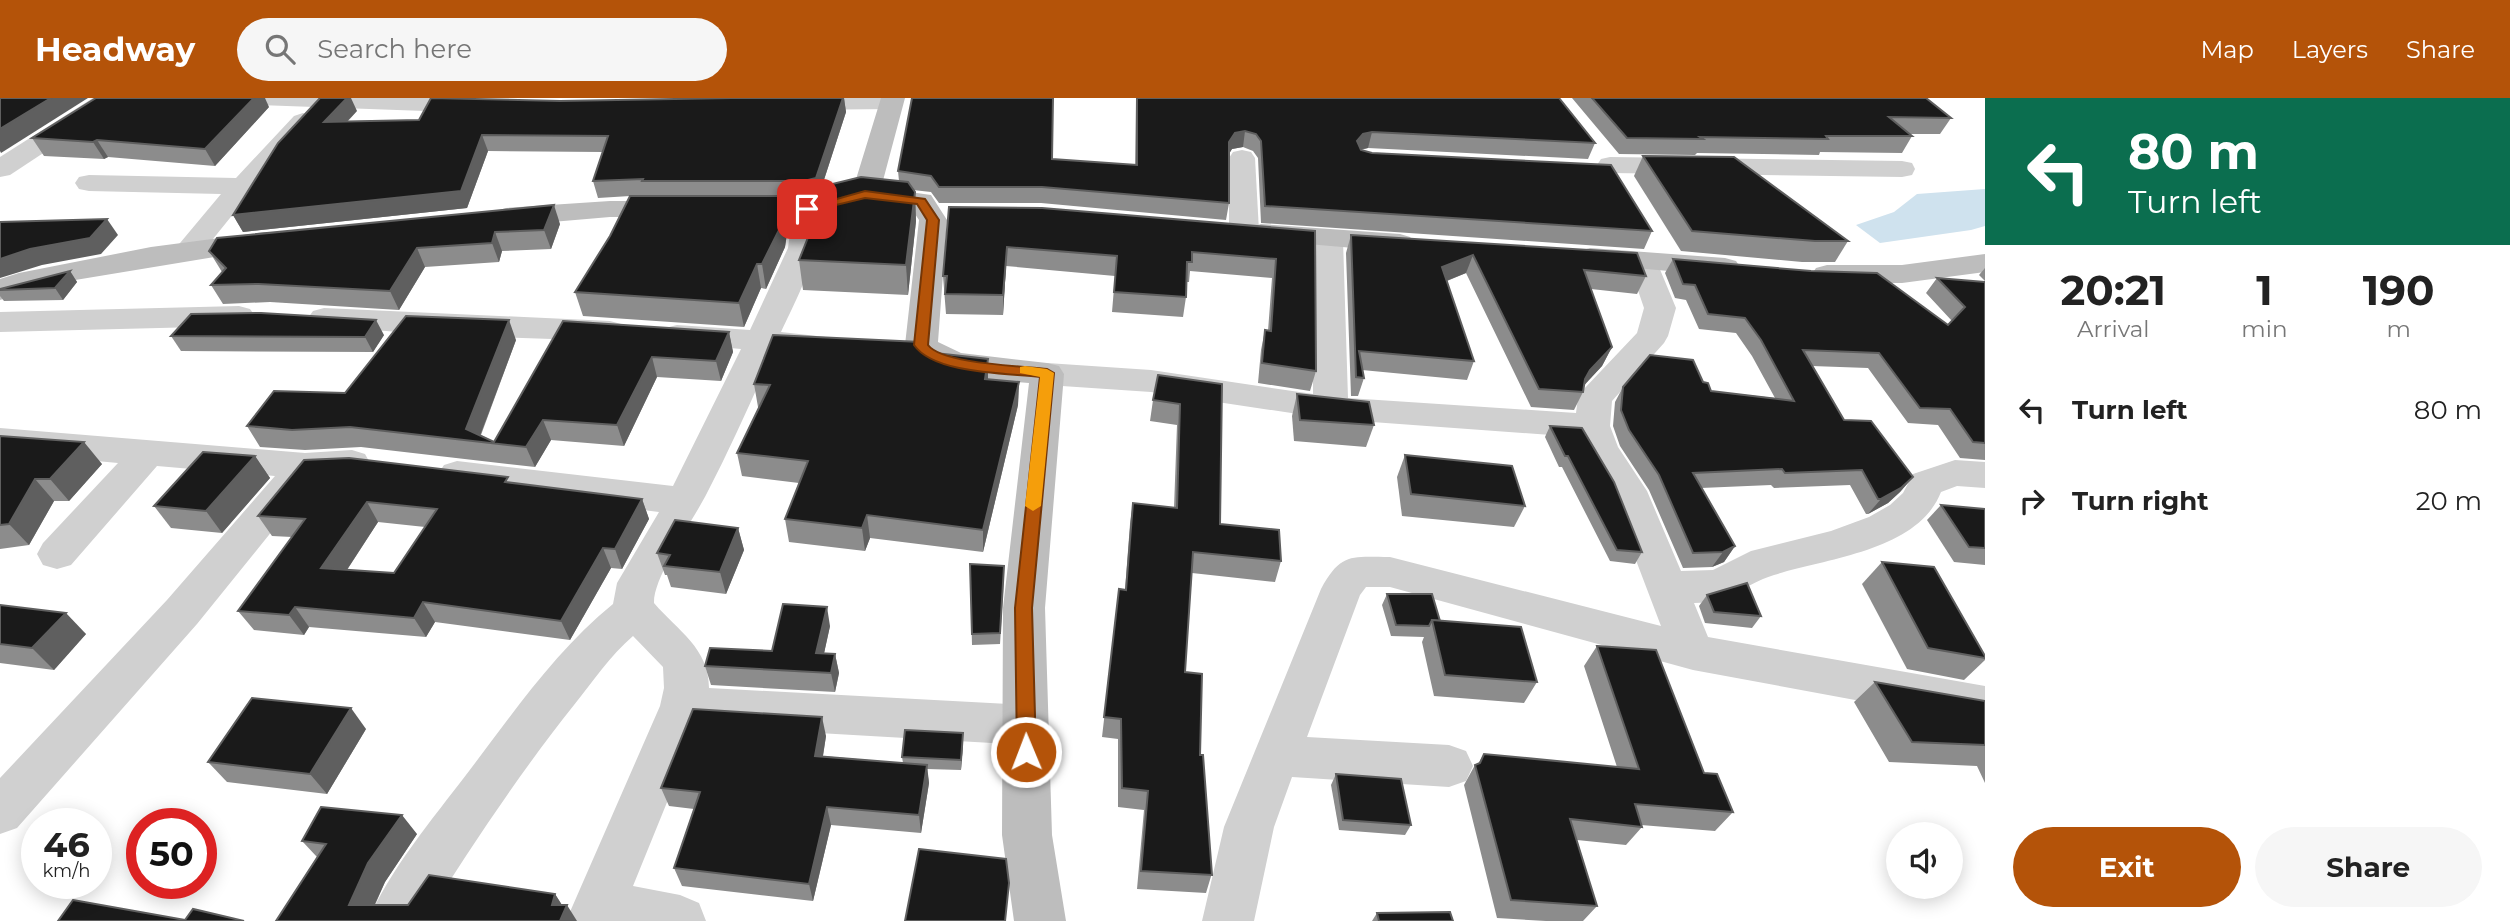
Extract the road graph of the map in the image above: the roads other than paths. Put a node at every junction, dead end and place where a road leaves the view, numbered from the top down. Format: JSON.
{"nodes":[{"id":1,"x":110,"y":98,"type":"edge"},
{"id":2,"x":259,"y":98,"type":"edge"},
{"id":3,"x":892,"y":100,"type":"edge"},
{"id":4,"x":321,"y":102,"type":"junction"},
{"id":5,"x":766,"y":103,"type":"edge"},
{"id":6,"x":500,"y":107,"type":"edge"},
{"id":7,"x":1242,"y":158,"type":"dead end"},
{"id":8,"x":1606,"y":168,"type":"edge"},
{"id":9,"x":0,"y":169,"type":"edge"},
{"id":10,"x":1902,"y":169,"type":"dead end"},
{"id":11,"x":89,"y":183,"type":"dead end"},
{"id":12,"x":243,"y":186,"type":"junction"},
{"id":13,"x":865,"y":194,"type":"junction"},
{"id":14,"x":807,"y":209,"type":"junction"},
{"id":15,"x":479,"y":219,"type":"edge"},
{"id":16,"x":286,"y":238,"type":"edge"},
{"id":17,"x":1328,"y":240,"type":"junction"},
{"id":18,"x":1425,"y":245,"type":"edge"},
{"id":19,"x":190,"y":249,"type":"junction"},
{"id":20,"x":1656,"y":254,"type":"junction"},
{"id":21,"x":1561,"y":255,"type":"edge"},
{"id":22,"x":1985,"y":263,"type":"edge"},
{"id":23,"x":1749,"y":269,"type":"edge"},
{"id":24,"x":1802,"y":274,"type":"edge"},
{"id":25,"x":2,"y":289,"type":"edge"},
{"id":26,"x":0,"y":322,"type":"edge"},
{"id":27,"x":761,"y":340,"type":"junction"},
{"id":28,"x":926,"y":352,"type":"junction"},
{"id":29,"x":1047,"y":373,"type":"junction"},
{"id":30,"x":1331,"y":408,"type":"junction"},
{"id":31,"x":1592,"y":426,"type":"junction"},
{"id":32,"x":0,"y":440,"type":"edge"},
{"id":33,"x":149,"y":452,"type":"junction"},
{"id":34,"x":305,"y":466,"type":"junction"},
{"id":35,"x":387,"y":466,"type":"edge"},
{"id":36,"x":428,"y":471,"type":"edge"},
{"id":37,"x":1985,"y":475,"type":"edge"},
{"id":38,"x":684,"y":501,"type":"junction"},
{"id":39,"x":57,"y":554,"type":"dead end"},
{"id":40,"x":1668,"y":587,"type":"junction"},
{"id":41,"x":635,"y":610,"type":"junction"},
{"id":42,"x":1693,"y":652,"type":"junction"},
{"id":43,"x":1985,"y":705,"type":"edge"},
{"id":44,"x":683,"y":706,"type":"junction"},
{"id":45,"x":1026,"y":725,"type":"junction"},
{"id":46,"x":1277,"y":756,"type":"junction"},
{"id":47,"x":1448,"y":766,"type":"dead end"},
{"id":48,"x":0,"y":812,"type":"edge"},
{"id":49,"x":595,"y":913,"type":"edge"},
{"id":50,"x":394,"y":921,"type":"edge"},
{"id":51,"x":680,"y":921,"type":"edge"},
{"id":52,"x":1040,"y":921,"type":"edge"},
{"id":53,"x":1228,"y":921,"type":"edge"}],
"edges":[{"from":1,"to":9,"type":"street"},
{"from":2,"to":4,"type":"street"},
{"from":3,"to":5,"type":"street"},
{"from":3,"to":13,"type":"street"},
{"from":4,"to":6,"type":"street"},
{"from":4,"to":12,"type":"street"},
{"from":7,"to":17,"type":"street"},
{"from":8,"to":10,"type":"street"},
{"from":11,"to":12,"type":"street"},
{"from":12,"to":19,"type":"street"},
{"from":13,"to":14,"type":"street"},
{"from":13,"to":28,"type":"street"},
{"from":14,"to":15,"type":"street"},
{"from":14,"to":27,"type":"street"},
{"from":16,"to":19,"type":"street"},
{"from":17,"to":18,"type":"street"},
{"from":17,"to":30,"type":"street"},
{"from":19,"to":25,"type":"street"},
{"from":20,"to":21,"type":"street"},
{"from":20,"to":23,"type":"street"},
{"from":20,"to":31,"type":"street"},
{"from":22,"to":24,"type":"street"},
{"from":26,"to":27,"type":"street"},
{"from":27,"to":28,"type":"street"},
{"from":27,"to":38,"type":"street"},
{"from":28,"to":29,"type":"street"},
{"from":29,"to":30,"type":"street"},
{"from":29,"to":45,"type":"street"},
{"from":30,"to":31,"type":"street"},
{"from":31,"to":40,"type":"street"},
{"from":32,"to":33,"type":"street"},
{"from":33,"to":34,"type":"street"},
{"from":33,"to":39,"type":"street"},
{"from":34,"to":35,"type":"street"},
{"from":34,"to":48,"type":"street"},
{"from":36,"to":38,"type":"street"},
{"from":37,"to":40,"type":"street"},
{"from":38,"to":41,"type":"street"},
{"from":40,"to":42,"type":"street"},
{"from":41,"to":44,"type":"street"},
{"from":41,"to":50,"type":"street"},
{"from":42,"to":43,"type":"street"},
{"from":42,"to":46,"type":"street"},
{"from":44,"to":45,"type":"street"},
{"from":44,"to":49,"type":"street"},
{"from":45,"to":52,"type":"street"},
{"from":46,"to":47,"type":"street"},
{"from":46,"to":53,"type":"street"},
{"from":49,"to":51,"type":"street"}]}
